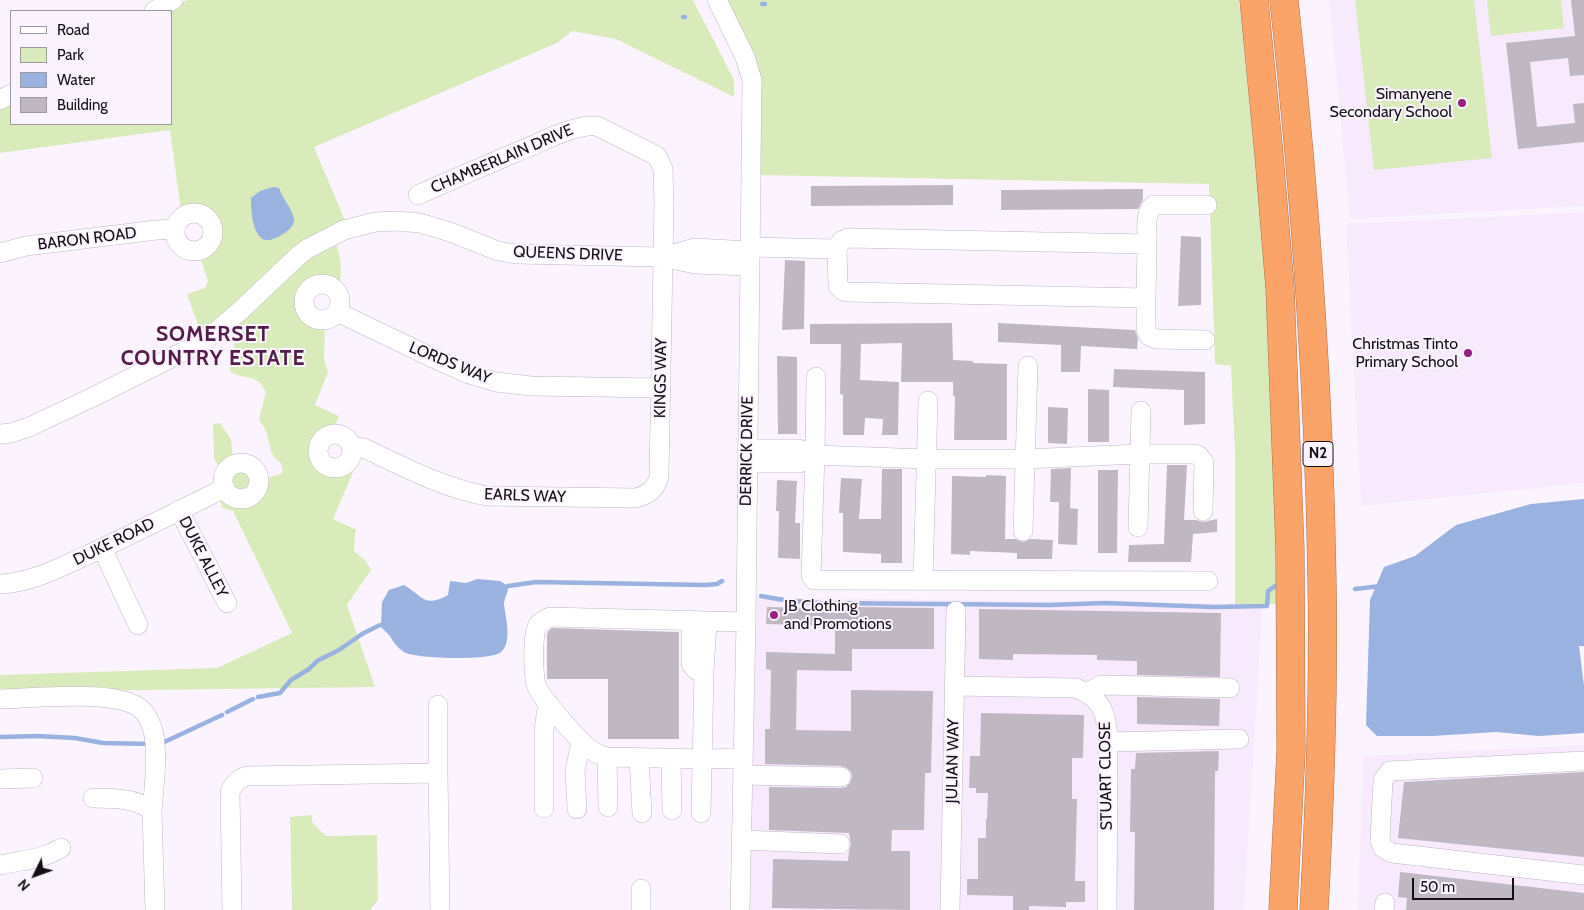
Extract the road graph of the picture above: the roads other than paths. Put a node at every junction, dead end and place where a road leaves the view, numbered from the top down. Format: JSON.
{"nodes":[{"id":1,"x":174,"y":0,"type":"edge"},
{"id":2,"x":717,"y":0,"type":"edge"},
{"id":3,"x":1254,"y":0,"type":"edge"},
{"id":4,"x":1284,"y":0,"type":"edge"},
{"id":5,"x":156,"y":10,"type":"edge"},
{"id":6,"x":418,"y":195,"type":"dead end"},
{"id":7,"x":1207,"y":205,"type":"dead end"},
{"id":8,"x":175,"y":229,"type":"dead end"},
{"id":9,"x":1147,"y":244,"type":"junction"},
{"id":10,"x":838,"y":249,"type":"junction"},
{"id":11,"x":0,"y":253,"type":"edge"},
{"id":12,"x":750,"y":255,"type":"junction"},
{"id":13,"x":662,"y":257,"type":"junction"},
{"id":14,"x":1146,"y":298,"type":"junction"},
{"id":15,"x":337,"y":312,"type":"dead end"},
{"id":16,"x":1205,"y":340,"type":"dead end"},
{"id":17,"x":1028,"y":366,"type":"dead end"},
{"id":18,"x":816,"y":377,"type":"dead end"},
{"id":19,"x":661,"y":388,"type":"junction"},
{"id":20,"x":928,"y":401,"type":"dead end"},
{"id":21,"x":1141,"y":411,"type":"dead end"},
{"id":22,"x":0,"y":434,"type":"edge"},
{"id":23,"x":352,"y":447,"type":"dead end"},
{"id":24,"x":1139,"y":454,"type":"junction"},
{"id":25,"x":815,"y":455,"type":"junction"},
{"id":26,"x":747,"y":456,"type":"junction"},
{"id":27,"x":1025,"y":459,"type":"junction"},
{"id":28,"x":927,"y":460,"type":"junction"},
{"id":29,"x":225,"y":488,"type":"dead end"},
{"id":30,"x":647,"y":494,"type":"joint"},
{"id":31,"x":179,"y":510,"type":"junction"},
{"id":32,"x":1203,"y":511,"type":"dead end"},
{"id":33,"x":1138,"y":526,"type":"dead end"},
{"id":34,"x":1023,"y":531,"type":"dead end"},
{"id":35,"x":102,"y":548,"type":"junction"},
{"id":36,"x":923,"y":580,"type":"junction"},
{"id":37,"x":1208,"y":581,"type":"dead end"},
{"id":38,"x":0,"y":584,"type":"edge"},
{"id":39,"x":227,"y":603,"type":"dead end"},
{"id":40,"x":956,"y":612,"type":"dead end"},
{"id":41,"x":699,"y":621,"type":"junction"},
{"id":42,"x":746,"y":622,"type":"junction"},
{"id":43,"x":138,"y":625,"type":"dead end"},
{"id":44,"x":954,"y":686,"type":"junction"},
{"id":45,"x":1230,"y":688,"type":"dead end"},
{"id":46,"x":1087,"y":692,"type":"junction"},
{"id":47,"x":0,"y":699,"type":"edge"},
{"id":48,"x":548,"y":703,"type":"junction"},
{"id":49,"x":438,"y":705,"type":"dead end"},
{"id":50,"x":1239,"y":740,"type":"dead end"},
{"id":51,"x":581,"y":742,"type":"junction"},
{"id":52,"x":1108,"y":742,"type":"junction"},
{"id":53,"x":607,"y":757,"type":"junction"},
{"id":54,"x":639,"y":758,"type":"junction"},
{"id":55,"x":671,"y":758,"type":"junction"},
{"id":56,"x":702,"y":759,"type":"junction"},
{"id":57,"x":1584,"y":761,"type":"edge"},
{"id":58,"x":743,"y":767,"type":"junction"},
{"id":59,"x":438,"y":773,"type":"junction"},
{"id":60,"x":841,"y":777,"type":"dead end"},
{"id":61,"x":33,"y":778,"type":"dead end"},
{"id":62,"x":0,"y":779,"type":"edge"},
{"id":63,"x":93,"y":798,"type":"dead end"},
{"id":64,"x":608,"y":807,"type":"dead end"},
{"id":65,"x":544,"y":808,"type":"dead end"},
{"id":66,"x":577,"y":809,"type":"dead end"},
{"id":67,"x":672,"y":810,"type":"dead end"},
{"id":68,"x":152,"y":812,"type":"junction"},
{"id":69,"x":702,"y":812,"type":"dead end"},
{"id":70,"x":642,"y":813,"type":"dead end"},
{"id":71,"x":742,"y":840,"type":"junction"},
{"id":72,"x":840,"y":844,"type":"dead end"},
{"id":73,"x":61,"y":848,"type":"dead end"},
{"id":74,"x":0,"y":865,"type":"edge"},
{"id":75,"x":1584,"y":875,"type":"edge"},
{"id":76,"x":641,"y":889,"type":"dead end"},
{"id":77,"x":155,"y":910,"type":"edge"},
{"id":78,"x":232,"y":910,"type":"edge"},
{"id":79,"x":440,"y":910,"type":"edge"},
{"id":80,"x":641,"y":910,"type":"edge"},
{"id":81,"x":740,"y":910,"type":"edge"},
{"id":82,"x":950,"y":910,"type":"edge"},
{"id":83,"x":1108,"y":910,"type":"edge"},
{"id":84,"x":1282,"y":910,"type":"edge"},
{"id":85,"x":1314,"y":910,"type":"edge"}],
"edges":[{"from":1,"to":5,"type":"street"},
{"from":2,"to":12,"type":"street","name":"DERRICK DRIVE"},
{"from":3,"to":84,"type":"highway","number":"N2"},
{"from":4,"to":85,"type":"highway","number":"N2"},
{"from":6,"to":13,"type":"street","name":"CHAMBERLAIN DRIVE"},
{"from":7,"to":9,"type":"street"},
{"from":8,"to":11,"type":"street","name":"BARON ROAD"},
{"from":9,"to":10,"type":"street"},
{"from":9,"to":14,"type":"street"},
{"from":10,"to":12,"type":"street","name":"QUEENS DRIVE"},
{"from":10,"to":14,"type":"street"},
{"from":12,"to":13,"type":"street","name":"QUEENS DRIVE"},
{"from":12,"to":26,"type":"street","name":"DERRICK DRIVE"},
{"from":13,"to":19,"type":"street","name":"KINGS WAY"},
{"from":13,"to":22,"type":"street","name":"QUEENS DRIVE"},
{"from":14,"to":16,"type":"street"},
{"from":15,"to":19,"type":"street","name":"LORDS WAY"},
{"from":17,"to":27,"type":"street"},
{"from":18,"to":25,"type":"street"},
{"from":19,"to":30,"type":"street","name":"KINGS WAY"},
{"from":20,"to":28,"type":"street"},
{"from":21,"to":24,"type":"street"},
{"from":23,"to":30,"type":"street","name":"EARLS WAY"},
{"from":24,"to":27,"type":"street"},
{"from":24,"to":32,"type":"street"},
{"from":24,"to":33,"type":"street"},
{"from":25,"to":26,"type":"street"},
{"from":25,"to":28,"type":"street"},
{"from":25,"to":36,"type":"street"},
{"from":26,"to":42,"type":"street","name":"DERRICK DRIVE"},
{"from":27,"to":28,"type":"street"},
{"from":27,"to":34,"type":"street"},
{"from":28,"to":36,"type":"street"},
{"from":29,"to":31,"type":"street","name":"DUKE ROAD"},
{"from":31,"to":35,"type":"street","name":"DUKE ROAD"},
{"from":31,"to":39,"type":"street","name":"DUKE ALLEY"},
{"from":35,"to":38,"type":"street","name":"DUKE ROAD"},
{"from":35,"to":43,"type":"street"},
{"from":36,"to":37,"type":"street"},
{"from":40,"to":44,"type":"street","name":"JULIAN WAY"},
{"from":41,"to":42,"type":"street"},
{"from":41,"to":48,"type":"street"},
{"from":41,"to":56,"type":"street"},
{"from":42,"to":58,"type":"street","name":"DERRICK DRIVE"},
{"from":44,"to":46,"type":"street"},
{"from":44,"to":82,"type":"street","name":"JULIAN WAY"},
{"from":45,"to":46,"type":"street"},
{"from":46,"to":52,"type":"street","name":"STUART CLOSE"},
{"from":47,"to":68,"type":"street"},
{"from":48,"to":51,"type":"street"},
{"from":48,"to":65,"type":"street"},
{"from":49,"to":59,"type":"street"},
{"from":50,"to":52,"type":"street"},
{"from":51,"to":53,"type":"street"},
{"from":51,"to":66,"type":"street"},
{"from":52,"to":83,"type":"street","name":"STUART CLOSE"},
{"from":53,"to":54,"type":"street"},
{"from":53,"to":64,"type":"street"},
{"from":54,"to":55,"type":"street"},
{"from":54,"to":70,"type":"street"},
{"from":55,"to":56,"type":"street"},
{"from":55,"to":67,"type":"street"},
{"from":56,"to":58,"type":"street"},
{"from":56,"to":69,"type":"street"},
{"from":57,"to":75,"type":"street"},
{"from":58,"to":60,"type":"street"},
{"from":58,"to":71,"type":"street","name":"DERRICK DRIVE"},
{"from":59,"to":78,"type":"street"},
{"from":59,"to":79,"type":"street"},
{"from":61,"to":62,"type":"street"},
{"from":63,"to":68,"type":"street"},
{"from":68,"to":77,"type":"street"},
{"from":71,"to":72,"type":"street"},
{"from":71,"to":81,"type":"street","name":"DERRICK DRIVE"},
{"from":73,"to":74,"type":"street"},
{"from":76,"to":80,"type":"street"}]}
